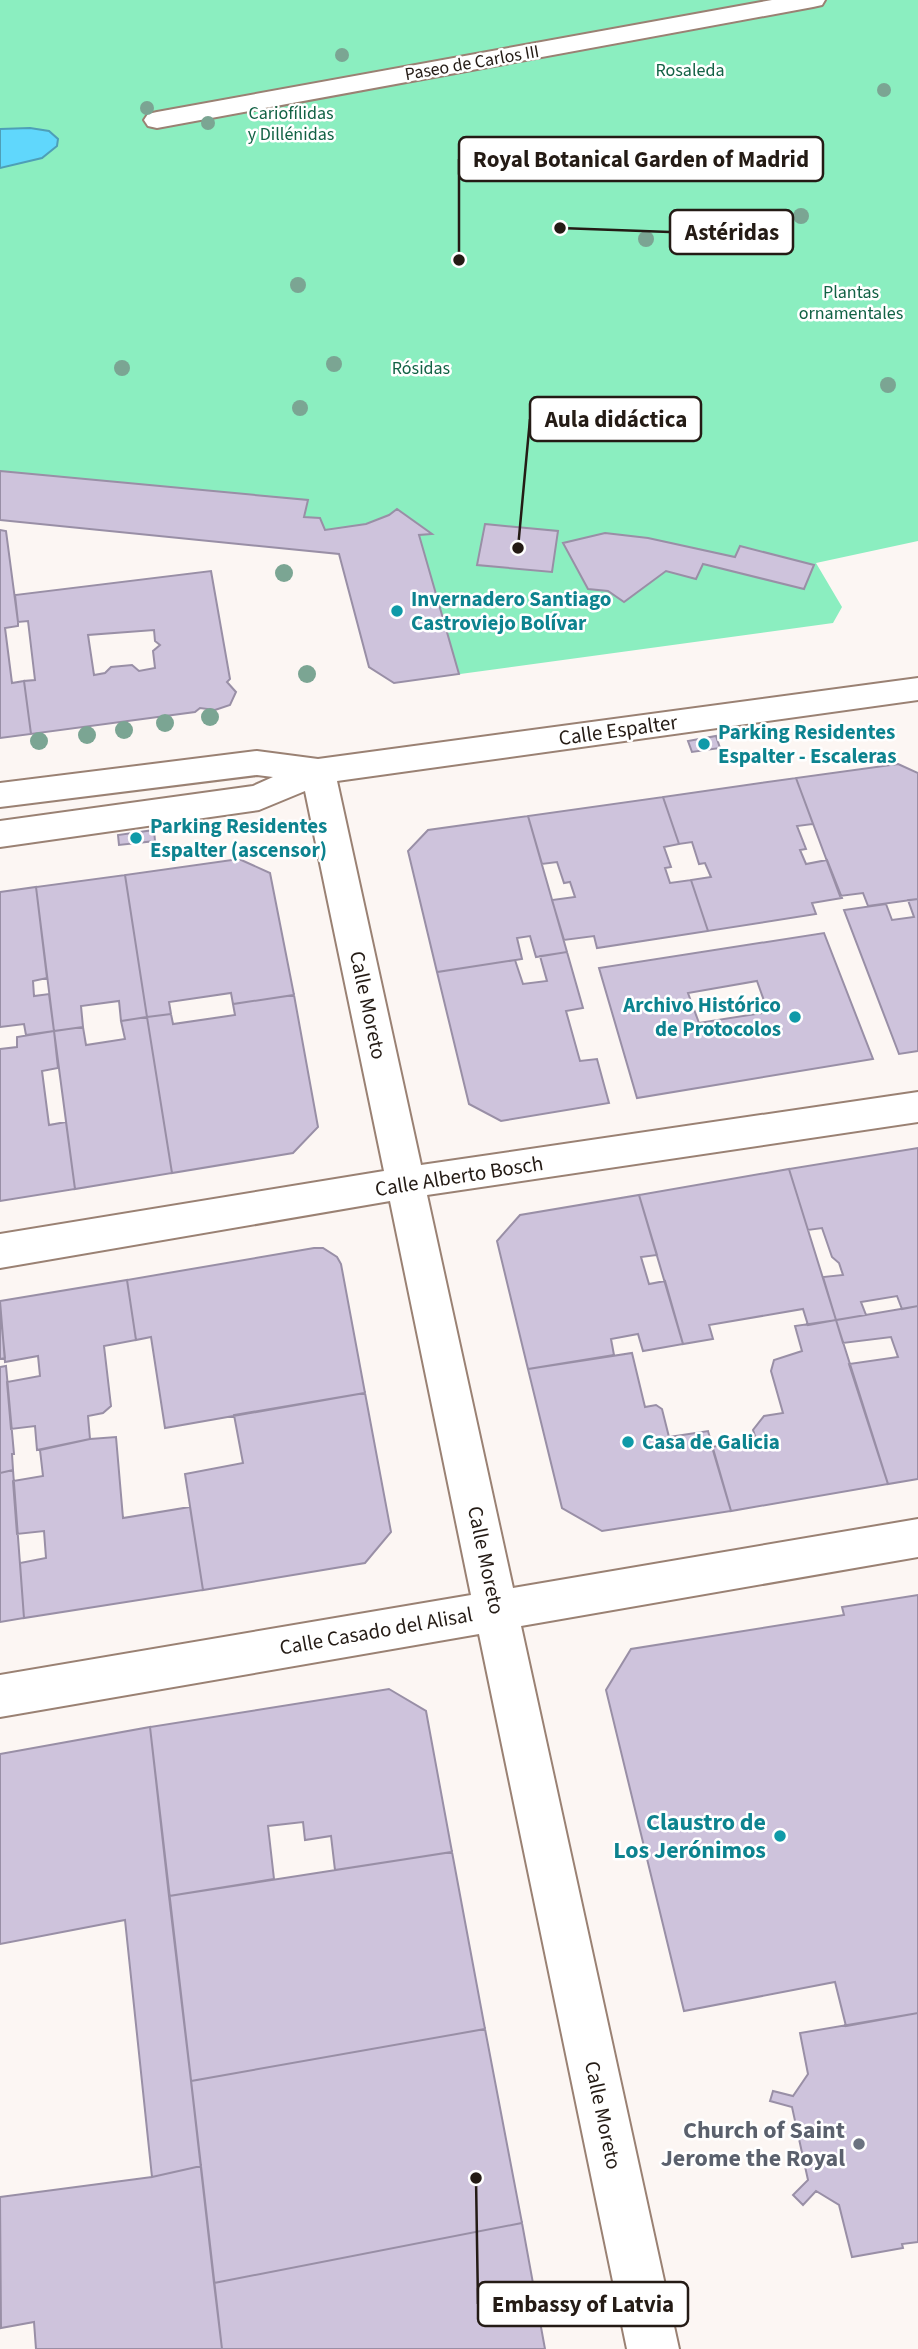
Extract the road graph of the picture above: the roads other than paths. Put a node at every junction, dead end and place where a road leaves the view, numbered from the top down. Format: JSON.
{"nodes":[{"id":1,"x":813,"y":0,"type":"edge"},
{"id":2,"x":157,"y":120,"type":"dead end"},
{"id":3,"x":918,"y":689,"type":"edge"},
{"id":4,"x":318,"y":771,"type":"junction"},
{"id":5,"x":0,"y":794,"type":"edge"},
{"id":6,"x":0,"y":834,"type":"edge"},
{"id":7,"x":918,"y":1107,"type":"edge"},
{"id":8,"x":405,"y":1183,"type":"junction"},
{"id":9,"x":0,"y":1251,"type":"edge"},
{"id":10,"x":918,"y":1538,"type":"edge"},
{"id":11,"x":496,"y":1610,"type":"junction"},
{"id":12,"x":0,"y":1696,"type":"edge"},
{"id":13,"x":653,"y":2349,"type":"edge"}],
"edges":[{"from":1,"to":2,"type":"street","name":"Paseo de Carlos III"},
{"from":3,"to":4,"type":"street","name":"Calle Espalter"},
{"from":4,"to":5,"type":"street","name":"Calle Espalter"},
{"from":4,"to":6,"type":"street","name":"Calle Espalter"},
{"from":4,"to":8,"type":"street","name":"Calle Moreto"},
{"from":7,"to":8,"type":"street","name":"Calle Alberto Bosch"},
{"from":8,"to":9,"type":"street","name":"Calle Alberto Bosch"},
{"from":8,"to":11,"type":"street","name":"Calle Moreto"},
{"from":10,"to":11,"type":"street","name":"Calle Casado del Alisal"},
{"from":11,"to":12,"type":"street","name":"Calle Casado del Alisal"},
{"from":11,"to":13,"type":"street","name":"Calle Moreto"}]}
